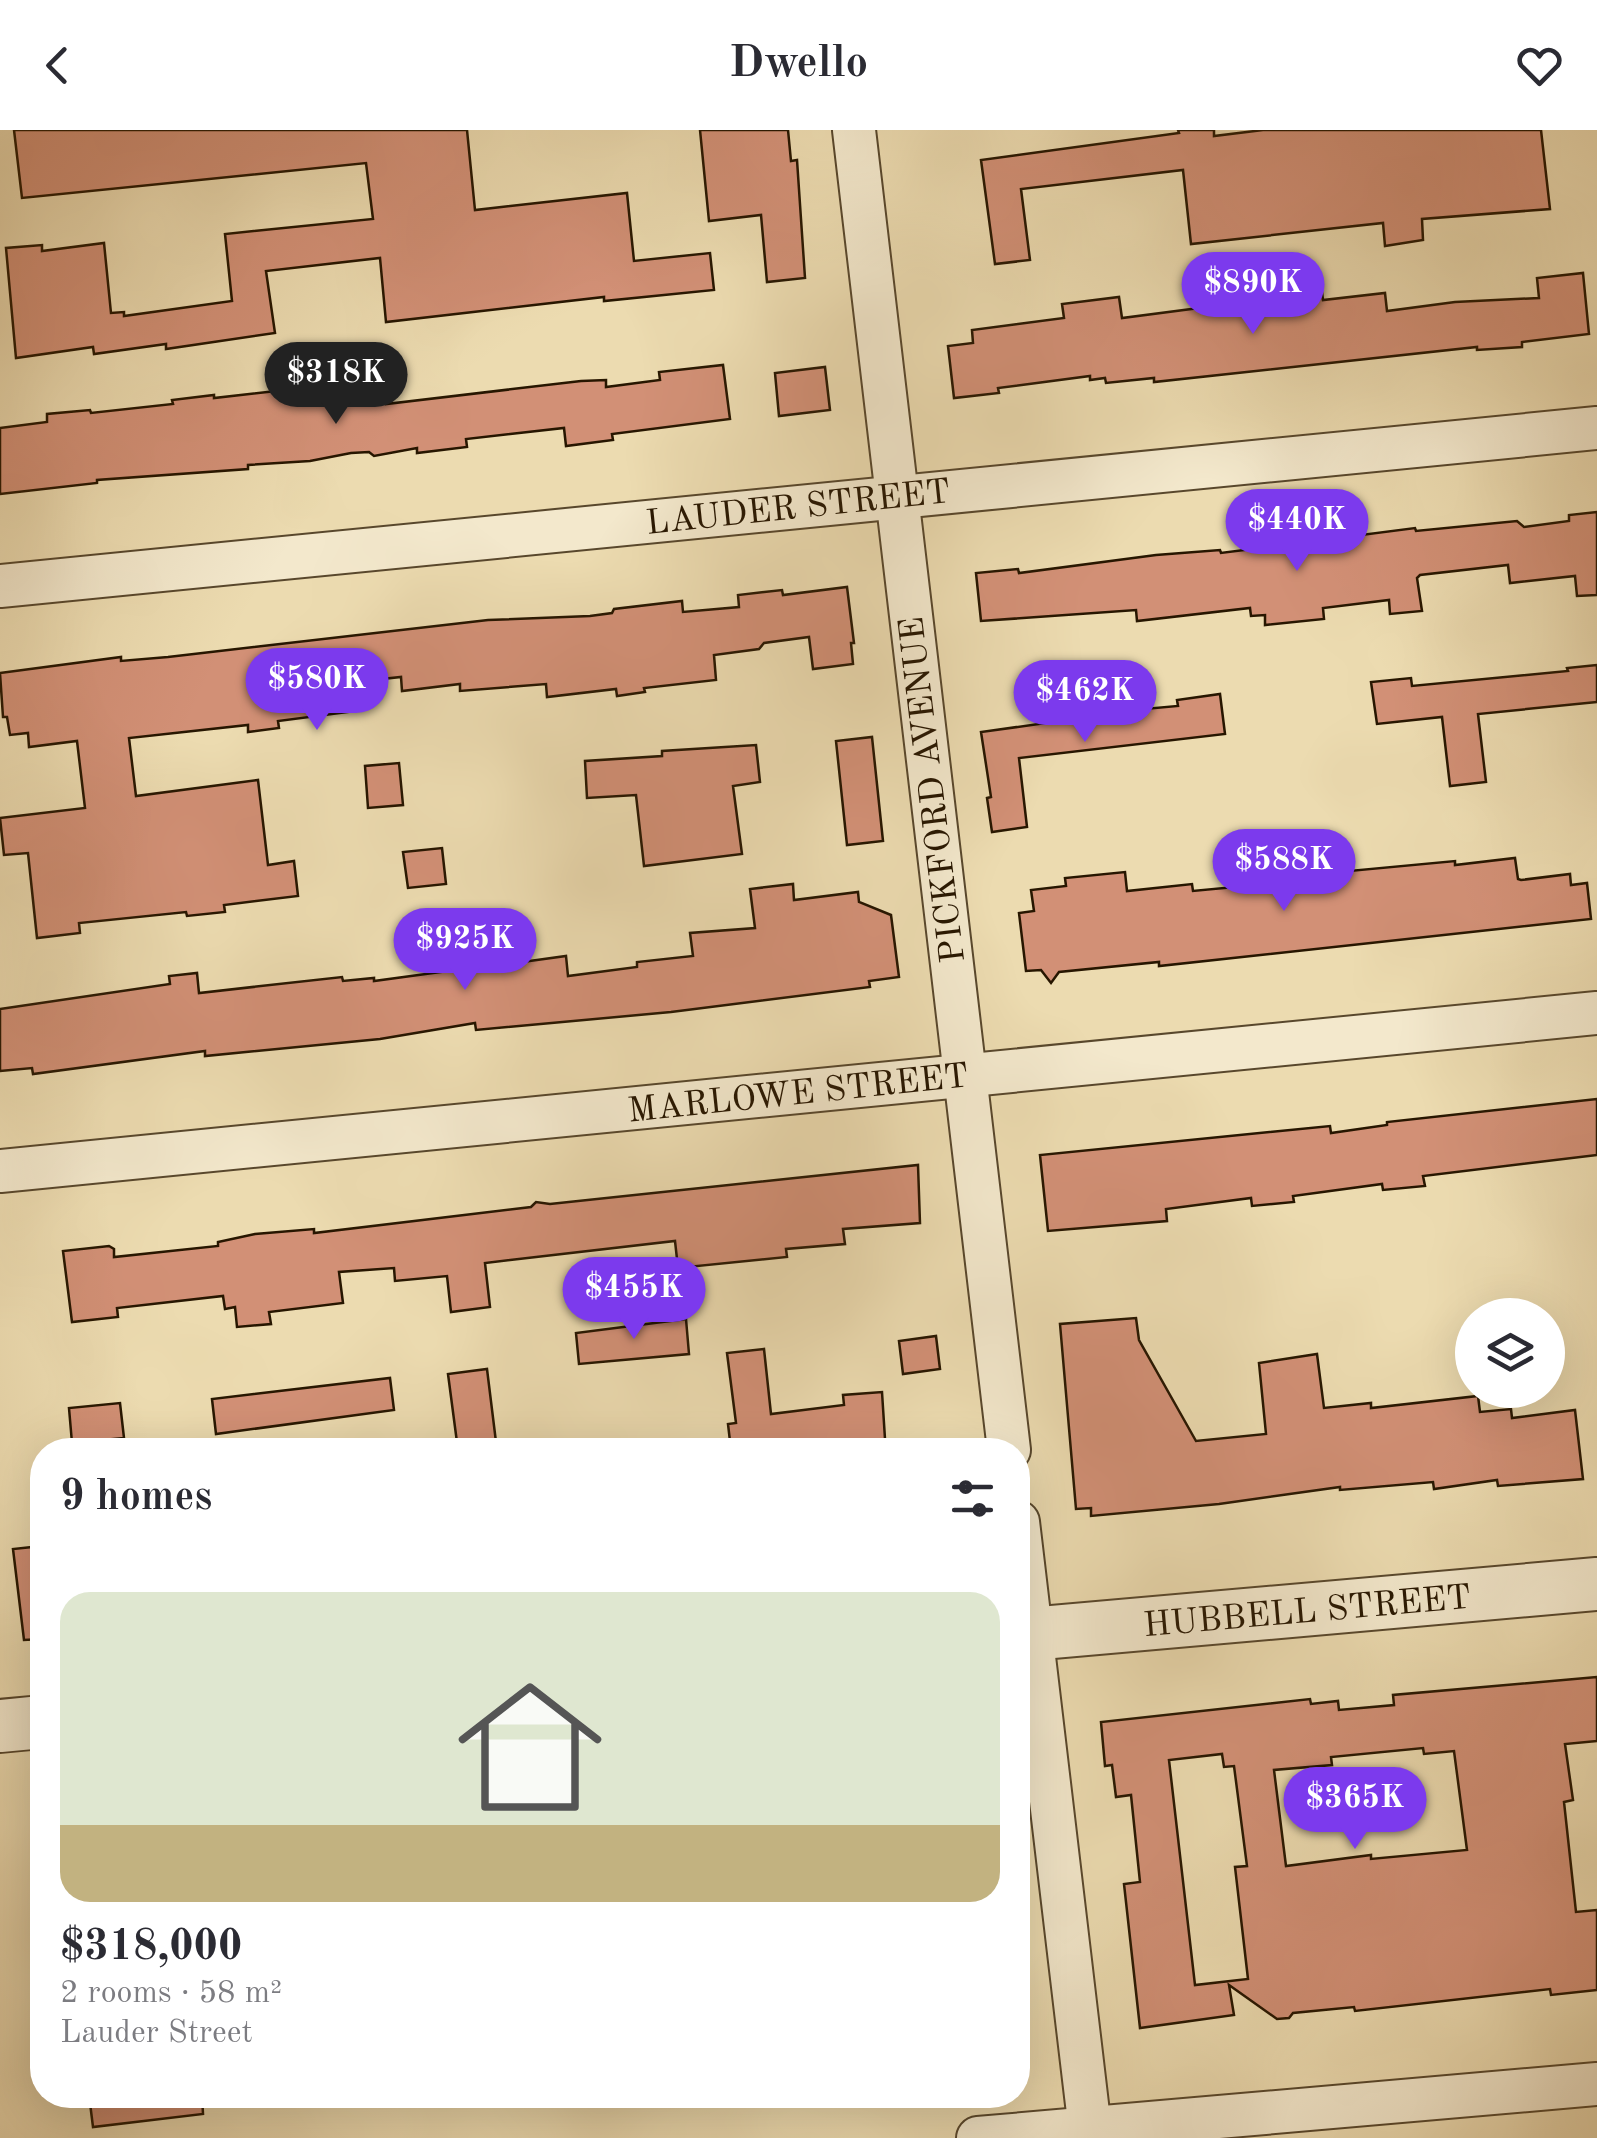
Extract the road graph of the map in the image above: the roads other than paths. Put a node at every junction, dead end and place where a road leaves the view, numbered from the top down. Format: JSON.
{"nodes":[{"id":1,"x":854,"y":130,"type":"edge"},
{"id":2,"x":1597,"y":428,"type":"edge"},
{"id":3,"x":898,"y":496,"type":"junction"},
{"id":4,"x":0,"y":586,"type":"edge"},
{"id":5,"x":1597,"y":1013,"type":"edge"},
{"id":6,"x":964,"y":1075,"type":"junction"},
{"id":7,"x":0,"y":1171,"type":"edge"},
{"id":8,"x":1008,"y":1438,"type":"edge"},
{"id":9,"x":1597,"y":1584,"type":"edge"},
{"id":10,"x":1030,"y":1634,"type":"edge"},
{"id":11,"x":1030,"y":1680,"type":"edge"},
{"id":12,"x":30,"y":1723,"type":"edge"},
{"id":13,"x":0,"y":1726,"type":"edge"},
{"id":14,"x":1597,"y":2084,"type":"edge"},
{"id":15,"x":1091,"y":2133,"type":"edge"},
{"id":16,"x":978,"y":2138,"type":"edge"}],
"edges":[{"from":1,"to":3,"type":"street","name":"PICKFORD AVENUE"},
{"from":2,"to":3,"type":"street","name":"LAUDER STREET"},
{"from":3,"to":4,"type":"street","name":"LAUDER STREET"},
{"from":3,"to":6,"type":"street","name":"PICKFORD AVENUE"},
{"from":5,"to":6,"type":"street","name":"MARLOWE STREET"},
{"from":6,"to":7,"type":"street","name":"MARLOWE STREET"},
{"from":6,"to":8,"type":"street","name":"PICKFORD AVENUE"},
{"from":9,"to":10,"type":"street","name":"HUBBELL STREET"},
{"from":11,"to":15,"type":"street"},
{"from":12,"to":13,"type":"street"},
{"from":14,"to":15,"type":"street"},
{"from":15,"to":16,"type":"street"}]}
